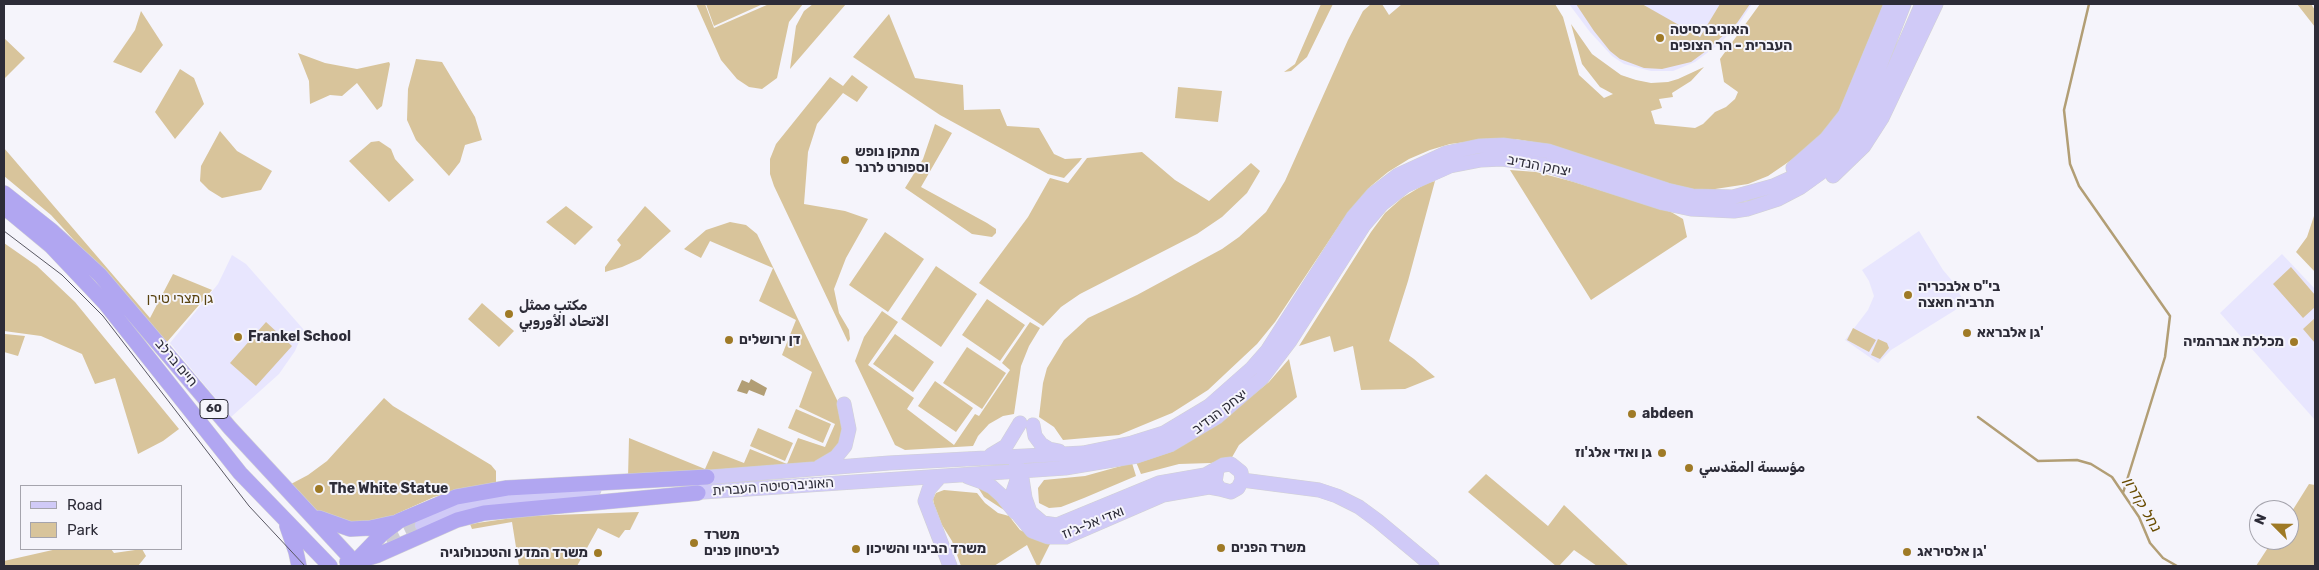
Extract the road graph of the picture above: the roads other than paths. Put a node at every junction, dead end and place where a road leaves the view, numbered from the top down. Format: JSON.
{"nodes":[{"id":1,"x":1891,"y":4,"type":"edge"},
{"id":2,"x":1904,"y":4,"type":"edge"},
{"id":3,"x":1922,"y":4,"type":"edge"},
{"id":4,"x":1936,"y":4,"type":"edge"},
{"id":5,"x":4,"y":183,"type":"edge"},
{"id":6,"x":4,"y":192,"type":"edge"},
{"id":7,"x":1700,"y":197,"type":"junction"},
{"id":8,"x":4,"y":208,"type":"edge"},
{"id":9,"x":1747,"y":209,"type":"junction"},
{"id":10,"x":4,"y":219,"type":"edge"},
{"id":11,"x":100,"y":276,"type":"junction"},
{"id":12,"x":92,"y":289,"type":"junction"},
{"id":13,"x":844,"y":404,"type":"dead end"},
{"id":14,"x":1082,"y":453,"type":"junction"},
{"id":15,"x":1042,"y":454,"type":"junction"},
{"id":16,"x":1001,"y":456,"type":"junction"},
{"id":17,"x":984,"y":457,"type":"junction"},
{"id":18,"x":814,"y":469,"type":"junction"},
{"id":19,"x":1217,"y":470,"type":"junction"},
{"id":20,"x":1020,"y":472,"type":"junction"},
{"id":21,"x":957,"y":476,"type":"junction"},
{"id":22,"x":707,"y":477,"type":"junction"},
{"id":23,"x":940,"y":477,"type":"junction"},
{"id":24,"x":1242,"y":480,"type":"junction"},
{"id":25,"x":1220,"y":489,"type":"junction"},
{"id":26,"x":698,"y":493,"type":"junction"},
{"id":27,"x":525,"y":498,"type":"junction"},
{"id":28,"x":309,"y":512,"type":"junction"},
{"id":29,"x":1020,"y":518,"type":"junction"},
{"id":30,"x":284,"y":520,"type":"junction"},
{"id":31,"x":399,"y":521,"type":"junction"},
{"id":32,"x":422,"y":525,"type":"tunnel mouth"},
{"id":33,"x":333,"y":537,"type":"junction"},
{"id":34,"x":387,"y":552,"type":"junction"},
{"id":35,"x":334,"y":564,"type":"edge"},
{"id":36,"x":355,"y":565,"type":"edge"},
{"id":37,"x":299,"y":566,"type":"edge"},
{"id":38,"x":382,"y":566,"type":"edge"},
{"id":39,"x":950,"y":566,"type":"edge"},
{"id":40,"x":1432,"y":566,"type":"edge"}],
"edges":[{"from":1,"to":7,"type":"main road"},
{"from":2,"to":7,"type":"main road","name":"יצחק הנדיב"},
{"from":3,"to":9,"type":"main road","name":"יצחק הנדיב"},
{"from":4,"to":9,"type":"main road"},
{"from":5,"to":11,"type":"highway"},
{"from":6,"to":11,"type":"highway","name":"חיים ברלב","number":"60"},
{"from":7,"to":14,"type":"main road","name":"יצחק הנדיב"},
{"from":8,"to":12,"type":"highway","name":"חיים ברלב","number":"60"},
{"from":9,"to":20,"type":"main road","name":"יצחק הנדיב"},
{"from":10,"to":12,"type":"highway"},
{"from":11,"to":28,"type":"highway","name":"חיים ברלב","number":"60"},
{"from":12,"to":30,"type":"highway","name":"חיים ברלב","number":"60"},
{"from":13,"to":18,"type":"main road"},
{"from":14,"to":15,"type":"main road","name":"יצחק הנדיב"},
{"from":14,"to":17,"type":"main road"},
{"from":15,"to":16,"type":"main road","name":"יצחק הנדיב"},
{"from":15,"to":20,"type":"main road"},
{"from":16,"to":17,"type":"main road","name":"יצחק הנדיב"},
{"from":16,"to":20,"type":"main road"},
{"from":17,"to":18,"type":"main road","name":"יצחק הנדיב"},
{"from":18,"to":22,"type":"main road","name":"האוניברסיטה העברית"},
{"from":19,"to":20,"type":"main road","name":"ואדי אל-ג'וז"},
{"from":19,"to":24,"type":"main road"},
{"from":19,"to":25,"type":"main road"},
{"from":20,"to":21,"type":"main road","name":"האוניברסיטה העברית"},
{"from":20,"to":29,"type":"main road"},
{"from":21,"to":23,"type":"main road","name":"האוניברסיטה העברית"},
{"from":21,"to":29,"type":"main road","name":"ואדי אל-ג'וז"},
{"from":22,"to":27,"type":"main road","name":"האוניברסיטה העברית"},
{"from":22,"to":31,"type":"highway"},
{"from":23,"to":26,"type":"main road","name":"האוניברסיטה העברית"},
{"from":23,"to":39,"type":"main road"},
{"from":24,"to":25,"type":"main road"},
{"from":24,"to":40,"type":"main road"},
{"from":25,"to":29,"type":"main road","name":"ואדי אל-ג'וז"},
{"from":26,"to":27,"type":"main road","name":"האוניברסיטה העברית"},
{"from":26,"to":34,"type":"highway"},
{"from":27,"to":32,"type":"main road","name":"האוניברסיטה העברית"},
{"from":28,"to":31,"type":"highway"},
{"from":28,"to":33,"type":"highway","name":"חיים ברלב","number":"60"},
{"from":30,"to":35,"type":"highway","name":"חיים ברלב","number":"60"},
{"from":30,"to":37,"type":"highway"},
{"from":31,"to":36,"type":"highway"},
{"from":33,"to":35,"type":"highway"},
{"from":33,"to":36,"type":"highway","name":"חיים ברלב","number":"60"},
{"from":34,"to":36,"type":"highway"},
{"from":34,"to":38,"type":"highway"},
{"from":35,"to":36,"type":"highway"}]}
